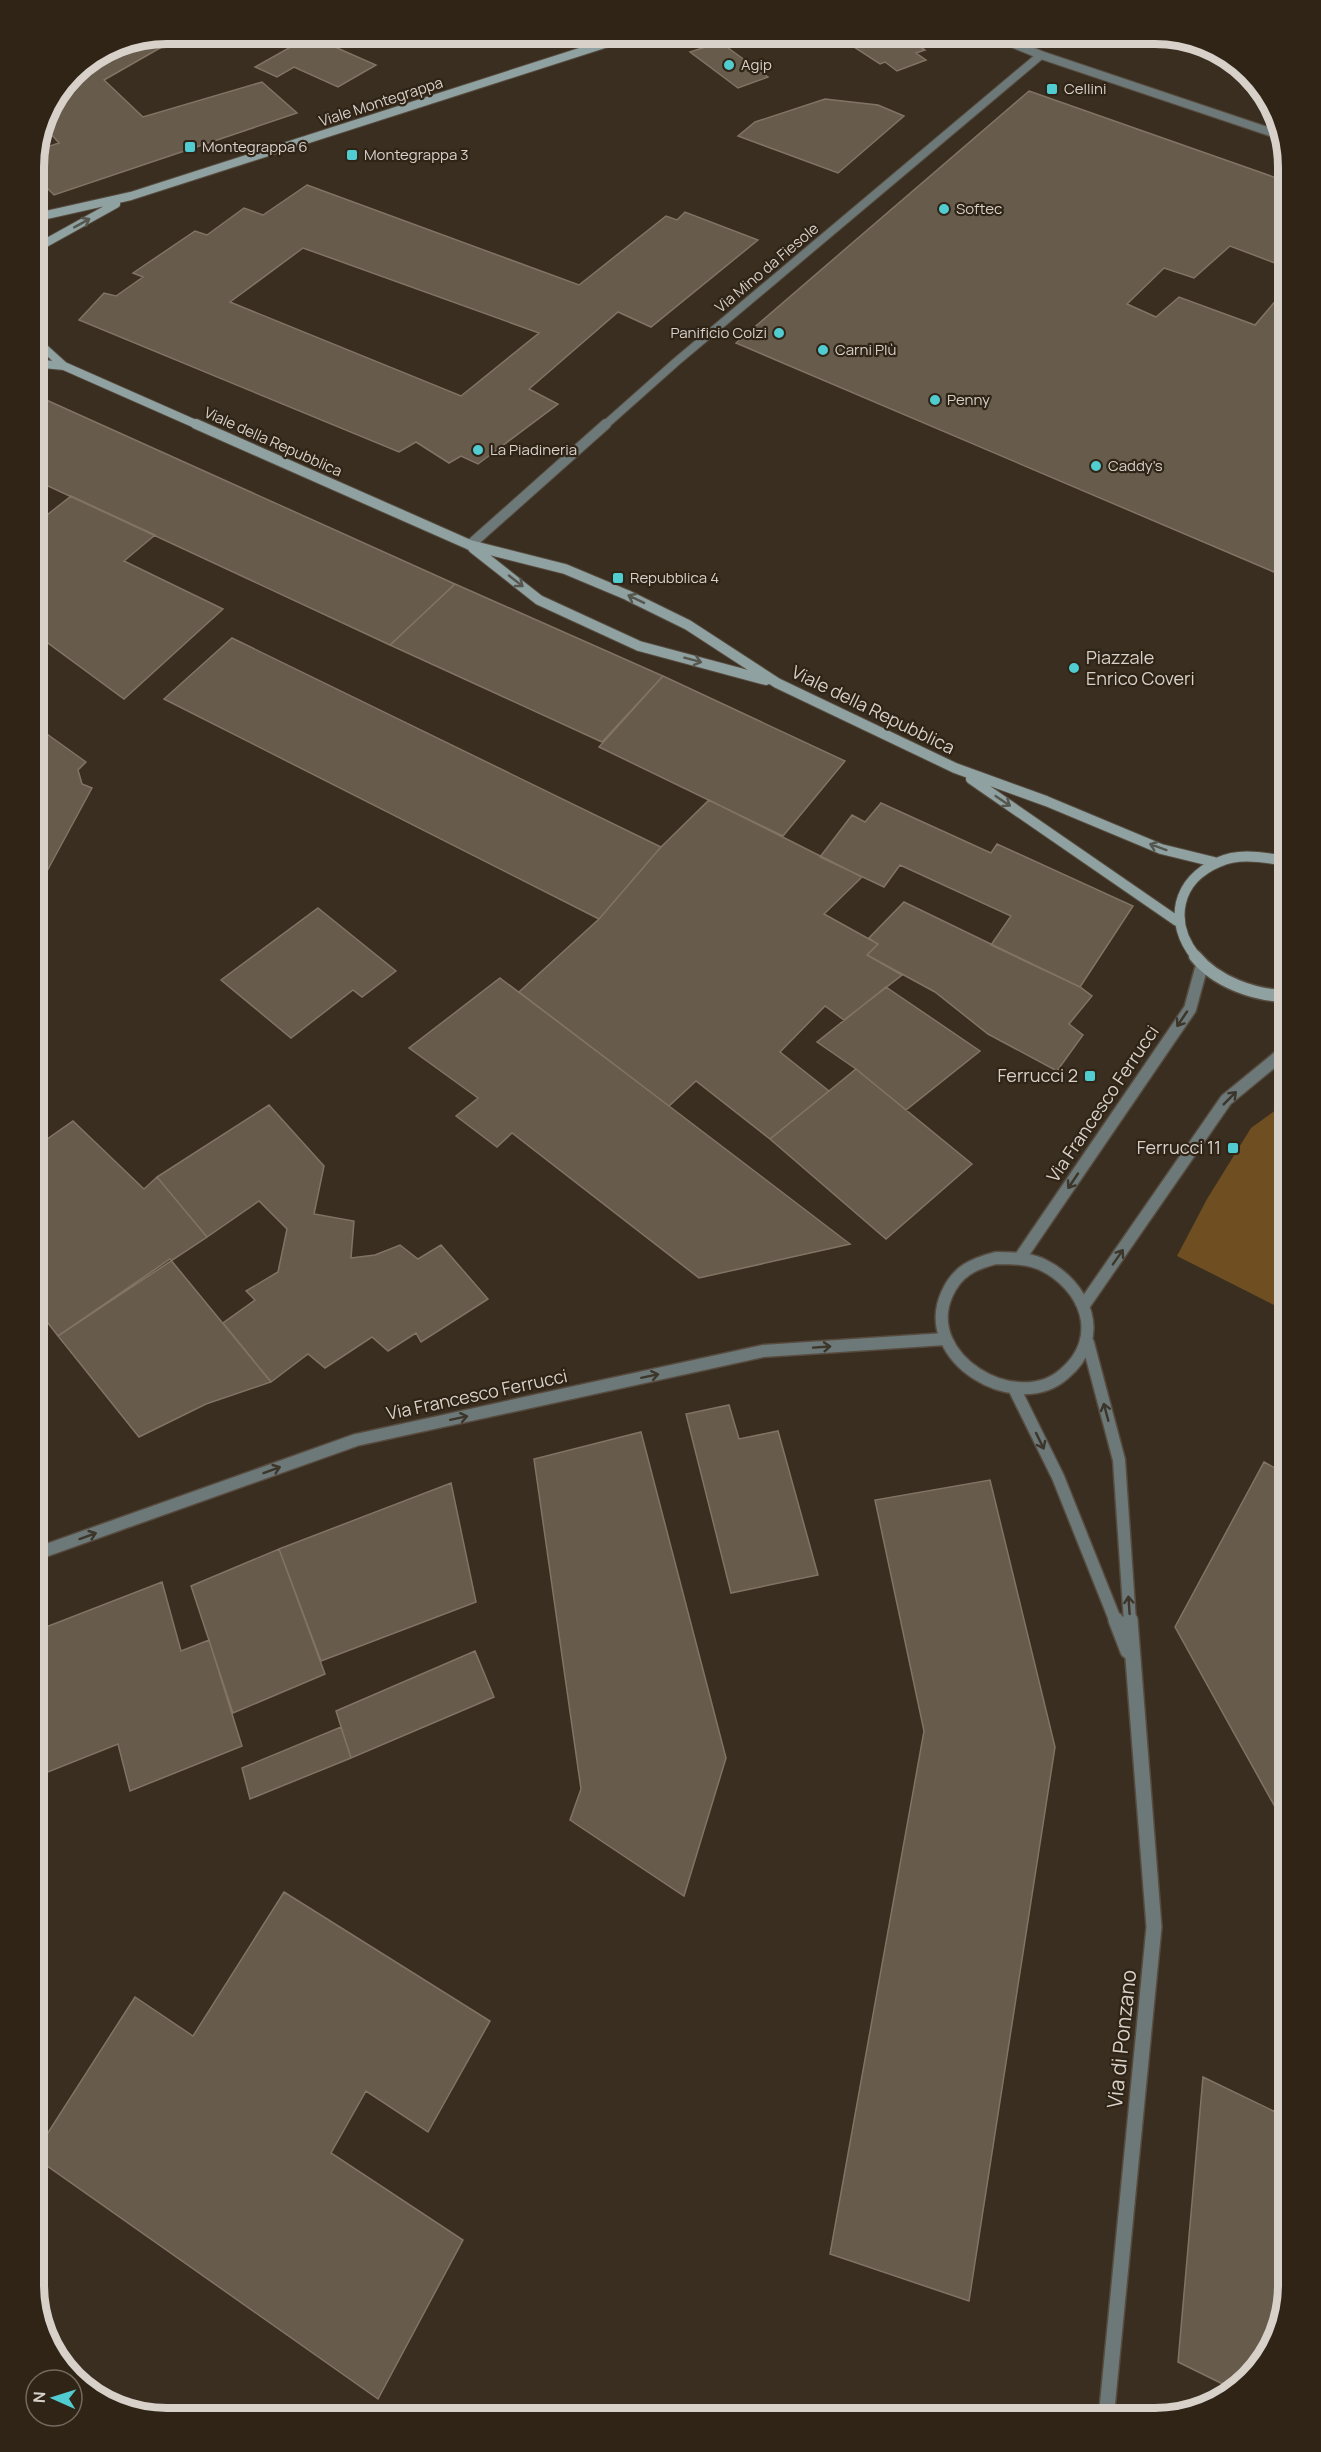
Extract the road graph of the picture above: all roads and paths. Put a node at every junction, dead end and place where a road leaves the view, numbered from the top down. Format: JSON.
{"nodes":[{"id":1,"x":605,"y":44,"type":"edge"},
{"id":2,"x":1014,"y":44,"type":"edge"},
{"id":3,"x":1041,"y":55,"type":"junction"},
{"id":4,"x":1272,"y":133,"type":"edge"},
{"id":5,"x":131,"y":196,"type":"junction"},
{"id":6,"x":44,"y":216,"type":"edge"},
{"id":7,"x":44,"y":244,"type":"edge"},
{"id":8,"x":44,"y":348,"type":"edge"},
{"id":9,"x":44,"y":364,"type":"edge"},
{"id":10,"x":64,"y":366,"type":"junction"},
{"id":11,"x":470,"y":545,"type":"junction"},
{"id":12,"x":777,"y":683,"type":"junction"},
{"id":13,"x":955,"y":768,"type":"junction"},
{"id":14,"x":1278,"y":858,"type":"edge"},
{"id":15,"x":1214,"y":862,"type":"junction"},
{"id":16,"x":1178,"y":921,"type":"junction"},
{"id":17,"x":1202,"y":965,"type":"junction"},
{"id":18,"x":1278,"y":995,"type":"edge"},
{"id":19,"x":1278,"y":1057,"type":"edge"},
{"id":20,"x":1020,"y":1258,"type":"junction"},
{"id":21,"x":1084,"y":1305,"type":"junction"},
{"id":22,"x":945,"y":1339,"type":"junction"},
{"id":23,"x":1088,"y":1343,"type":"junction"},
{"id":24,"x":1014,"y":1388,"type":"junction"},
{"id":25,"x":44,"y":1551,"type":"edge"},
{"id":26,"x":1133,"y":1664,"type":"junction"},
{"id":27,"x":1107,"y":2408,"type":"edge"}],
"edges":[{"from":1,"to":5,"type":"main road","name":"Viale Montegrappa"},
{"from":2,"to":3,"type":"street"},
{"from":3,"to":4,"type":"street"},
{"from":3,"to":11,"type":"street","name":"Via Mino da Fiesole"},
{"from":5,"to":6,"type":"main road"},
{"from":7,"to":5,"type":"main road","one_way":true},
{"from":8,"to":10,"type":"main road"},
{"from":9,"to":10,"type":"main road"},
{"from":10,"to":11,"type":"main road","name":"Viale della Repubblica"},
{"from":12,"to":11,"type":"main road","name":"Viale della Repubblica","one_way":true},
{"from":11,"to":12,"type":"main road","name":"Viale della Repubblica","one_way":true},
{"from":12,"to":13,"type":"main road","name":"Viale della Repubblica"},
{"from":15,"to":13,"type":"main road","one_way":true},
{"from":13,"to":16,"type":"main road","one_way":true},
{"from":14,"to":15,"type":"main road"},
{"from":15,"to":16,"type":"main road"},
{"from":16,"to":17,"type":"main road"},
{"from":17,"to":18,"type":"main road"},
{"from":17,"to":20,"type":"street","name":"Via Francesco Ferrucci","one_way":true},
{"from":21,"to":19,"type":"street","one_way":true},
{"from":20,"to":21,"type":"street"},
{"from":20,"to":22,"type":"street"},
{"from":21,"to":23,"type":"street"},
{"from":22,"to":24,"type":"street"},
{"from":25,"to":22,"type":"street","name":"Via Francesco Ferrucci","one_way":true},
{"from":23,"to":24,"type":"street"},
{"from":26,"to":23,"type":"street","name":"Via di Ponzano","one_way":true},
{"from":24,"to":26,"type":"street","one_way":true},
{"from":26,"to":27,"type":"street","name":"Via di Ponzano"}]}
